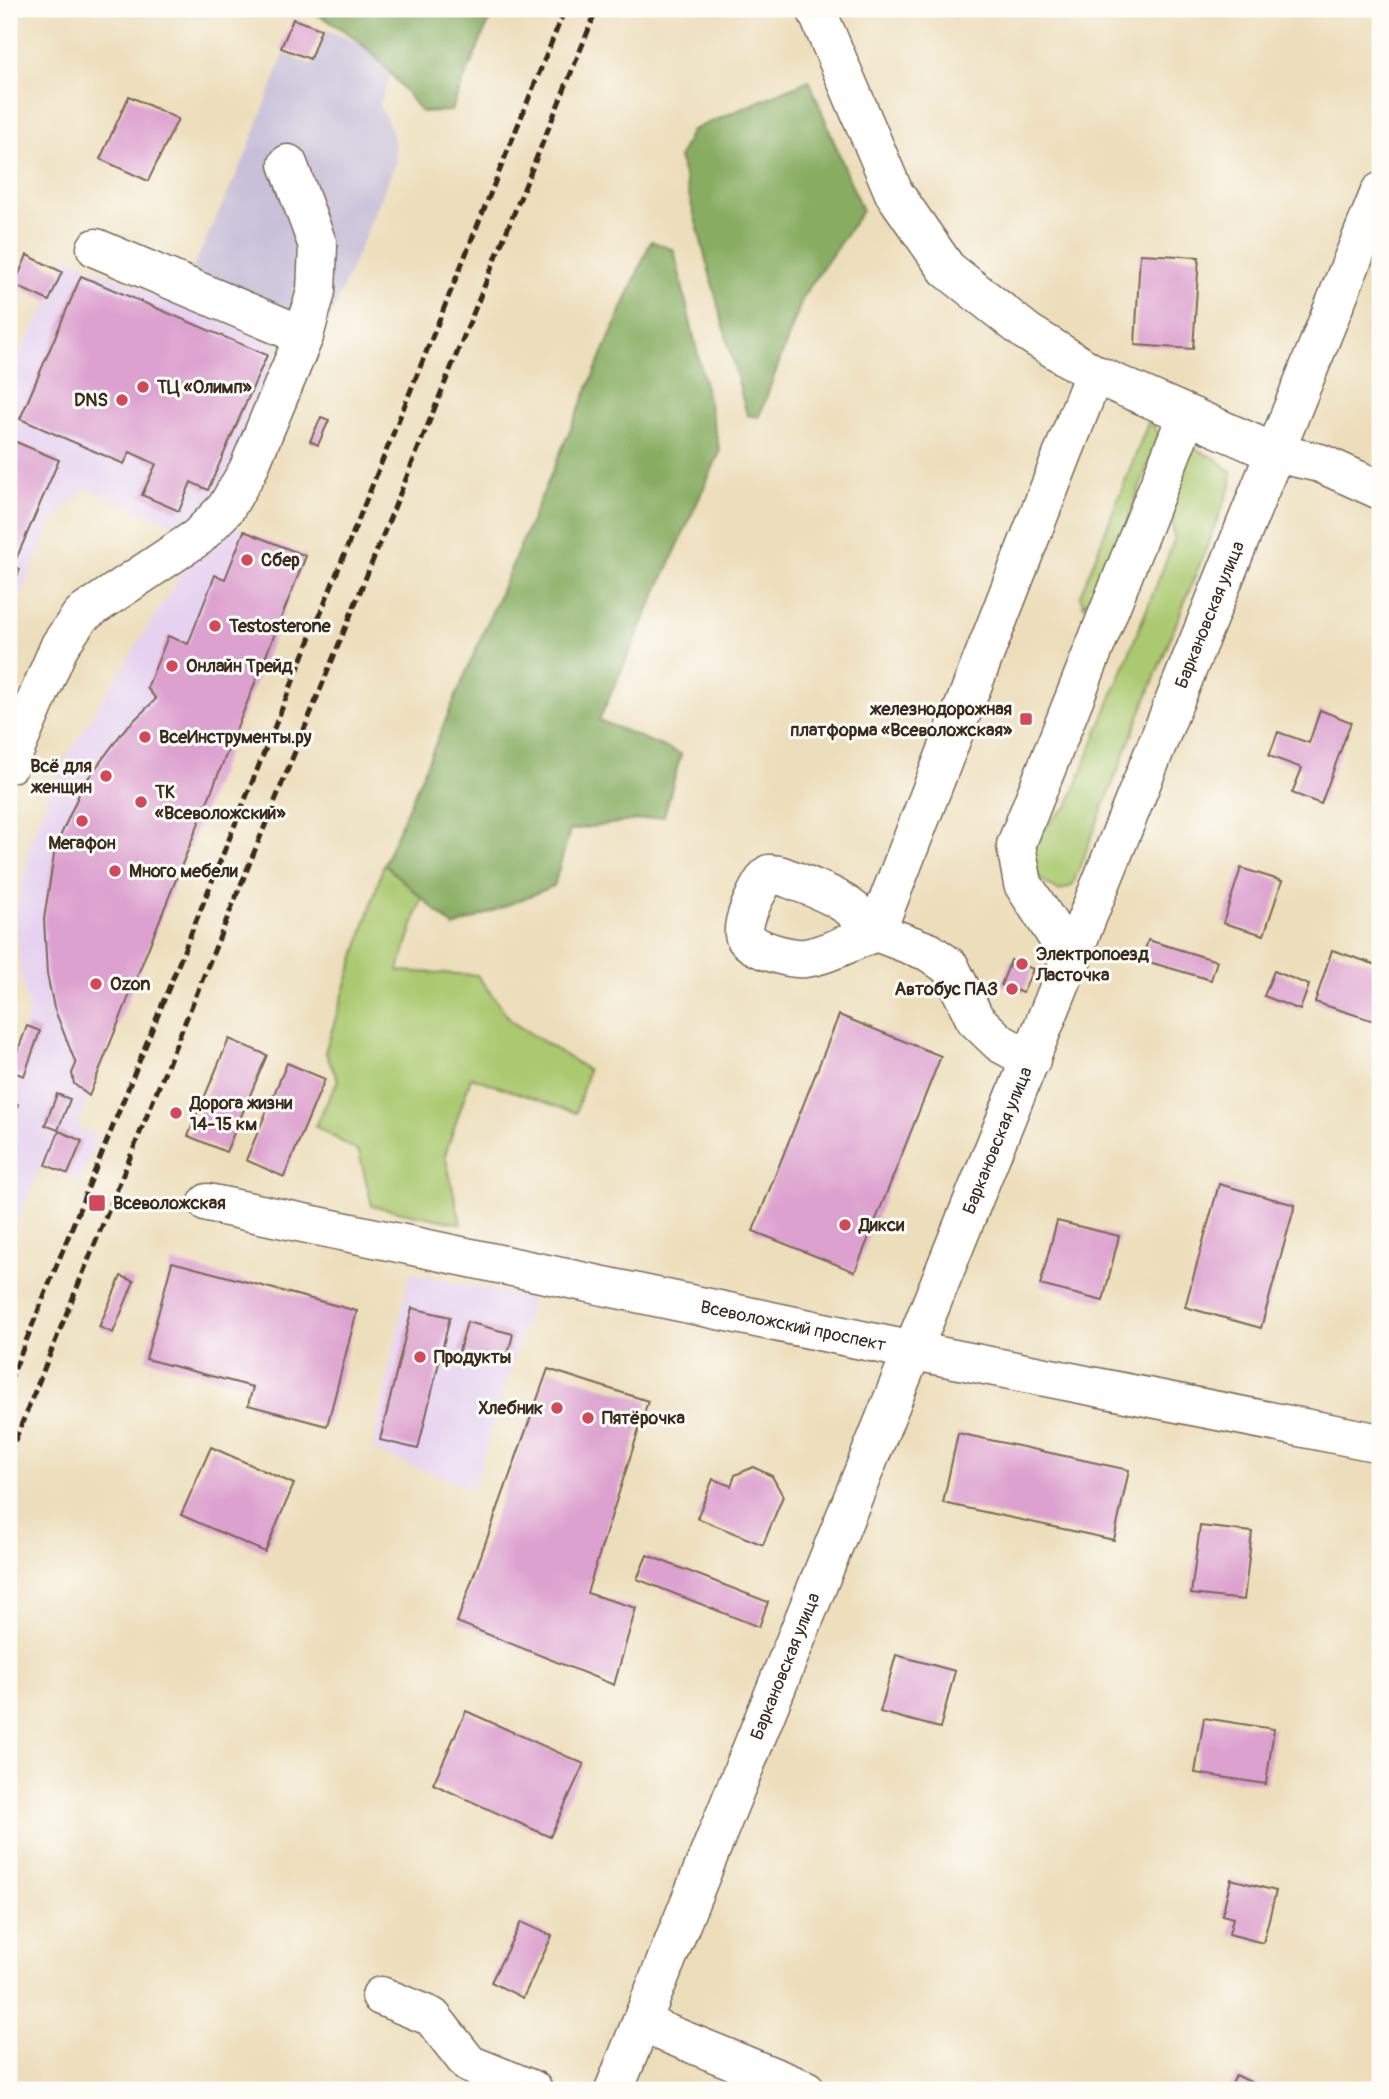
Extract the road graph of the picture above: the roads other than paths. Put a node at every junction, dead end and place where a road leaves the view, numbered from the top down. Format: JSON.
{"nodes":[{"id":1,"x":816,"y":9,"type":"edge"},
{"id":2,"x":288,"y":164,"type":"dead end"},
{"id":3,"x":1380,"y":192,"type":"edge"},
{"id":4,"x":96,"y":248,"type":"dead end"},
{"id":5,"x":304,"y":336,"type":"junction"},
{"id":6,"x":1094,"y":374,"type":"junction"},
{"id":7,"x":1186,"y":417,"type":"junction"},
{"id":8,"x":1275,"y":453,"type":"junction"},
{"id":9,"x":1380,"y":489,"type":"edge"},
{"id":10,"x":9,"y":764,"type":"edge"},
{"id":11,"x":1072,"y":960,"type":"junction"},
{"id":12,"x":1031,"y":1060,"type":"junction"},
{"id":13,"x":208,"y":1203,"type":"dead end"},
{"id":14,"x":914,"y":1351,"type":"junction"},
{"id":15,"x":1380,"y":1443,"type":"edge"},
{"id":16,"x":381,"y":1996,"type":"dead end"},
{"id":17,"x":641,"y":2023,"type":"junction"},
{"id":18,"x":533,"y":2090,"type":"edge"},
{"id":19,"x":614,"y":2090,"type":"edge"},
{"id":20,"x":806,"y":2090,"type":"edge"}],
"edges":[{"from":1,"to":6,"type":"street"},
{"from":2,"to":5,"type":"street"},
{"from":3,"to":8,"type":"street","name":"Баркановская улица"},
{"from":4,"to":5,"type":"street"},
{"from":5,"to":10,"type":"street"},
{"from":6,"to":7,"type":"street"},
{"from":6,"to":12,"type":"street"},
{"from":7,"to":8,"type":"street"},
{"from":7,"to":11,"type":"street"},
{"from":8,"to":9,"type":"street"},
{"from":8,"to":11,"type":"street","name":"Баркановская улица"},
{"from":11,"to":12,"type":"street","name":"Баркановская улица"},
{"from":12,"to":14,"type":"street","name":"Баркановская улица"},
{"from":13,"to":14,"type":"street","name":"Всеволожский проспект"},
{"from":14,"to":15,"type":"street","name":"Всеволожский проспект"},
{"from":14,"to":17,"type":"street","name":"Баркановская улица"},
{"from":16,"to":18,"type":"street"},
{"from":17,"to":19,"type":"street","name":"Баркановская улица"},
{"from":17,"to":20,"type":"street"}]}
